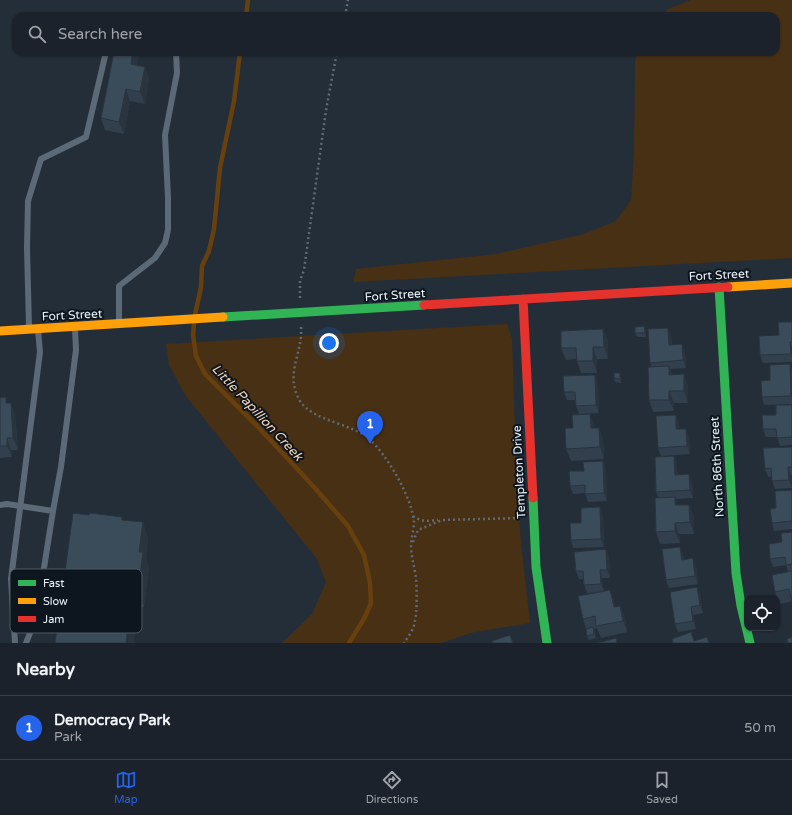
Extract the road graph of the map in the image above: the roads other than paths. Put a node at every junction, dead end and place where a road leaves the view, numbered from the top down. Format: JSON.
{"nodes":[{"id":1,"x":105,"y":56,"type":"edge"},
{"id":2,"x":176,"y":56,"type":"edge"},
{"id":3,"x":792,"y":283,"type":"edge"},
{"id":4,"x":719,"y":287,"type":"junction"},
{"id":5,"x":523,"y":298,"type":"junction"},
{"id":6,"x":119,"y":324,"type":"junction"},
{"id":7,"x":75,"y":326,"type":"junction"},
{"id":8,"x":34,"y":329,"type":"junction"},
{"id":9,"x":0,"y":331,"type":"edge"},
{"id":10,"x":0,"y":505,"type":"edge"},
{"id":11,"x":21,"y":507,"type":"junction"},
{"id":12,"x":53,"y":511,"type":"junction"},
{"id":13,"x":13,"y":569,"type":"edge"},
{"id":14,"x":44,"y":569,"type":"edge"},
{"id":15,"x":14,"y":633,"type":"edge"},
{"id":16,"x":30,"y":633,"type":"edge"},
{"id":17,"x":15,"y":643,"type":"edge"},
{"id":18,"x":26,"y":643,"type":"edge"},
{"id":19,"x":547,"y":643,"type":"edge"},
{"id":20,"x":750,"y":643,"type":"edge"}],
"edges":[{"from":1,"to":8,"type":"lane"},
{"from":2,"to":6,"type":"lane"},
{"from":3,"to":4,"type":"main road","name":"Fort Street"},
{"from":4,"to":5,"type":"main road","name":"Fort Street"},
{"from":4,"to":20,"type":"main road","name":"North 86th Street"},
{"from":5,"to":6,"type":"main road","name":"Fort Street"},
{"from":5,"to":19,"type":"main road","name":"Templeton Drive"},
{"from":6,"to":7,"type":"main road","name":"Fort Street"},
{"from":7,"to":8,"type":"main road","name":"Fort Street"},
{"from":7,"to":12,"type":"lane"},
{"from":8,"to":9,"type":"main road","name":"Fort Street"},
{"from":8,"to":11,"type":"lane"},
{"from":10,"to":11,"type":"lane"},
{"from":11,"to":12,"type":"lane"},
{"from":11,"to":13,"type":"lane"},
{"from":12,"to":14,"type":"lane"},
{"from":15,"to":17,"type":"lane"},
{"from":16,"to":18,"type":"lane"}]}
